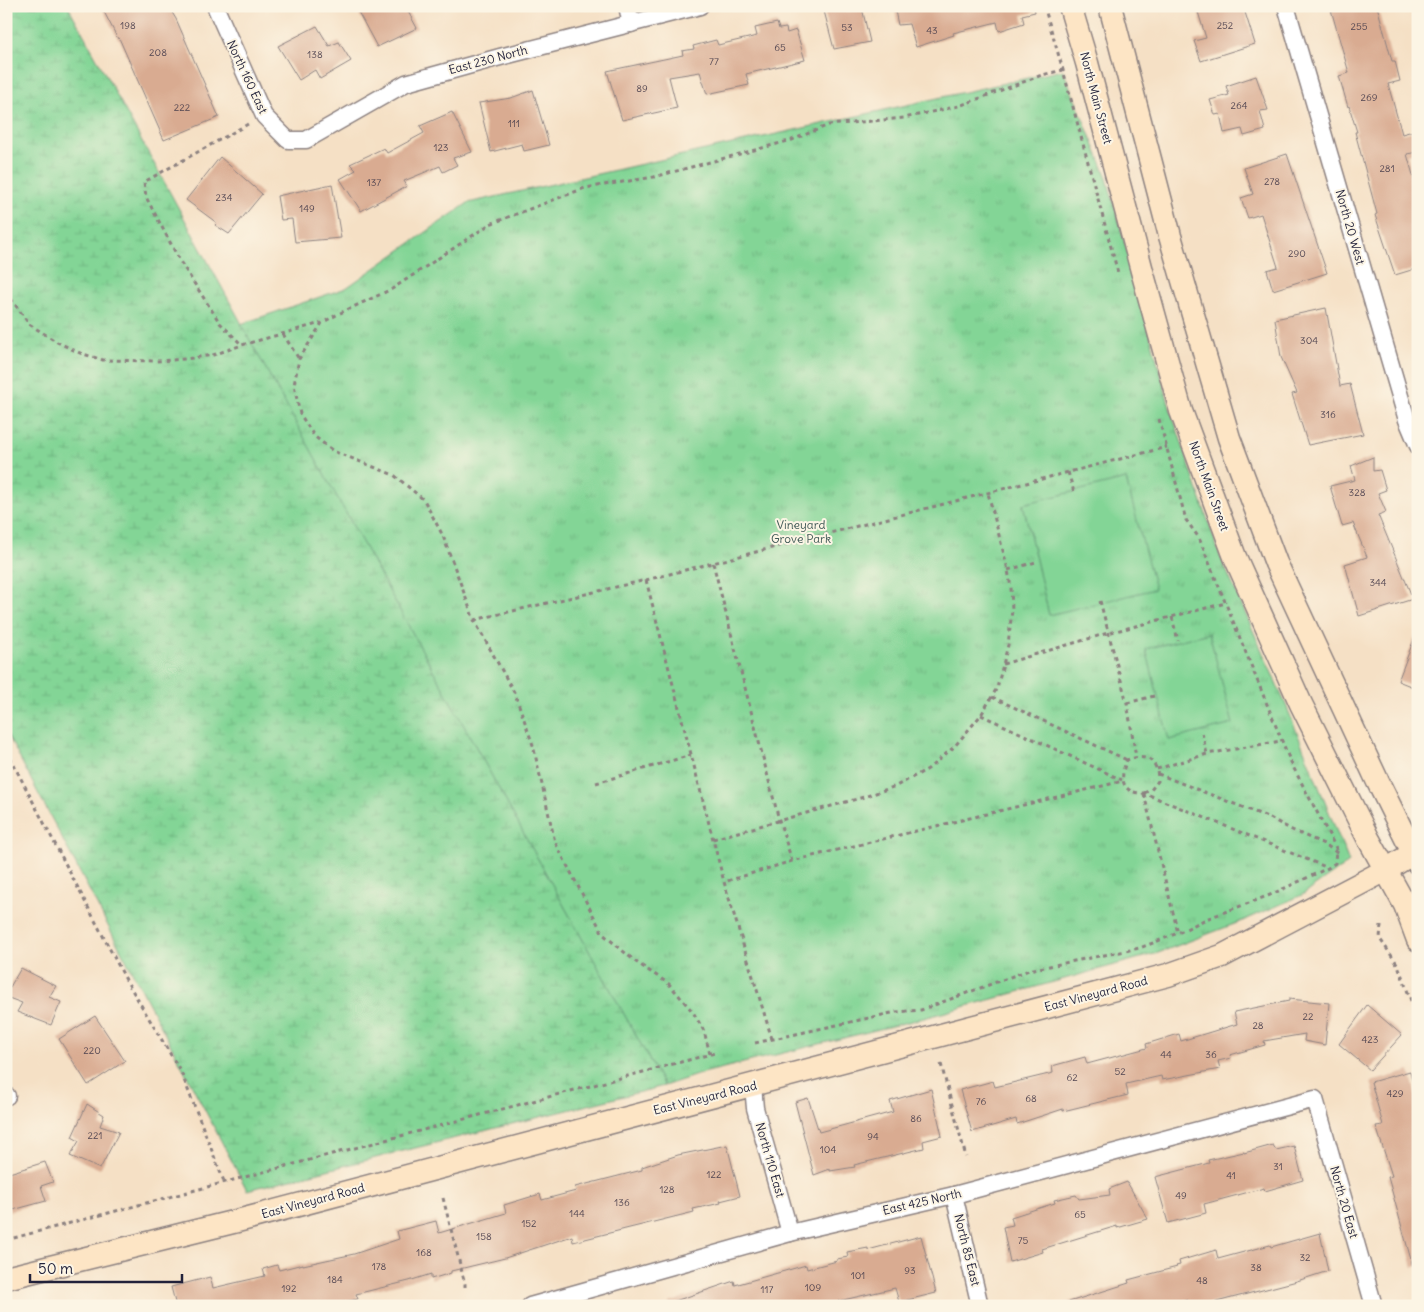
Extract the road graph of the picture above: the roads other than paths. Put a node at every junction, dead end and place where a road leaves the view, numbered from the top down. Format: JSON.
{"nodes":[{"id":1,"x":215,"y":6,"type":"edge"},
{"id":2,"x":627,"y":6,"type":"edge"},
{"id":3,"x":700,"y":6,"type":"edge"},
{"id":4,"x":1070,"y":6,"type":"edge"},
{"id":5,"x":1110,"y":6,"type":"edge"},
{"id":6,"x":1286,"y":6,"type":"edge"},
{"id":7,"x":631,"y":24,"type":"junction"},
{"id":8,"x":288,"y":140,"type":"joint"},
{"id":9,"x":1418,"y":446,"type":"edge"},
{"id":10,"x":1416,"y":856,"type":"edge"},
{"id":11,"x":1386,"y":870,"type":"junction"},
{"id":12,"x":1418,"y":940,"type":"edge"},
{"id":13,"x":753,"y":1086,"type":"junction"},
{"id":14,"x":1315,"y":1099,"type":"joint"},
{"id":15,"x":954,"y":1195,"type":"junction"},
{"id":16,"x":790,"y":1233,"type":"junction"},
{"id":17,"x":6,"y":1278,"type":"edge"},
{"id":18,"x":530,"y":1306,"type":"edge"},
{"id":19,"x":980,"y":1306,"type":"edge"},
{"id":20,"x":1374,"y":1306,"type":"edge"}],
"edges":[{"from":1,"to":8,"type":"street","name":"North 160 East"},
{"from":2,"to":7,"type":"street"},
{"from":3,"to":7,"type":"street","name":"East 230 North"},
{"from":4,"to":11,"type":"main road","name":"North Main Street"},
{"from":5,"to":10,"type":"main road"},
{"from":6,"to":9,"type":"street","name":"North 20 West"},
{"from":7,"to":8,"type":"street","name":"East 230 North"},
{"from":10,"to":11,"type":"main road","name":"East Vineyard Road"},
{"from":11,"to":12,"type":"main road","name":"North Main Street"},
{"from":11,"to":13,"type":"main road","name":"East Vineyard Road"},
{"from":13,"to":16,"type":"street","name":"North 110 East"},
{"from":13,"to":17,"type":"main road","name":"East Vineyard Road"},
{"from":14,"to":15,"type":"street","name":"East 425 North"},
{"from":14,"to":20,"type":"street","name":"North 20 East"},
{"from":15,"to":16,"type":"street","name":"East 425 North"},
{"from":15,"to":19,"type":"street","name":"North 85 East"},
{"from":16,"to":18,"type":"street","name":"East 425 North"}]}
